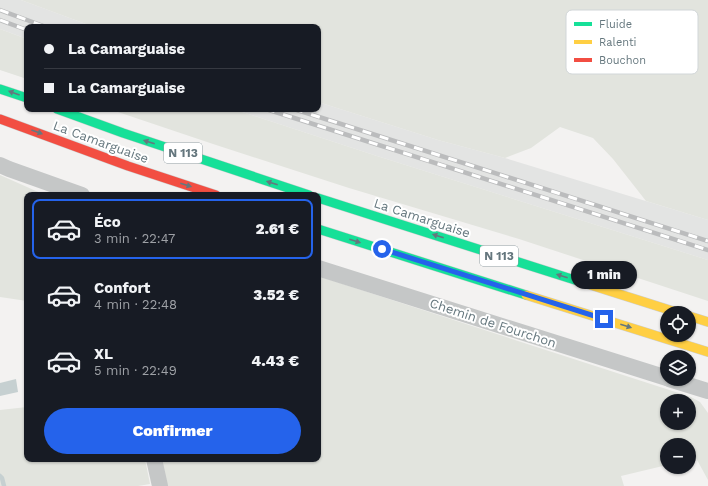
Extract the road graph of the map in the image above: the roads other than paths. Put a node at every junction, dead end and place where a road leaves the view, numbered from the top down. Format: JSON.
{"nodes":[{"id":1,"x":0,"y":88,"type":"edge"},
{"id":2,"x":24,"y":97,"type":"edge"},
{"id":3,"x":64,"y":112,"type":"edge"},
{"id":4,"x":0,"y":119,"type":"edge"},
{"id":5,"x":0,"y":165,"type":"edge"},
{"id":6,"x":74,"y":192,"type":"edge"},
{"id":7,"x":207,"y":192,"type":"edge"},
{"id":8,"x":300,"y":192,"type":"edge"},
{"id":9,"x":321,"y":199,"type":"edge"},
{"id":10,"x":321,"y":230,"type":"edge"},
{"id":11,"x":321,"y":269,"type":"edge"},
{"id":12,"x":660,"y":307,"type":"edge"},
{"id":13,"x":696,"y":318,"type":"edge"},
{"id":14,"x":708,"y":322,"type":"edge"},
{"id":15,"x":708,"y":352,"type":"edge"},
{"id":16,"x":660,"y":376,"type":"edge"},
{"id":17,"x":691,"y":386,"type":"edge"},
{"id":18,"x":708,"y":391,"type":"edge"},
{"id":19,"x":155,"y":462,"type":"edge"},
{"id":20,"x":160,"y":486,"type":"edge"}],
"edges":[{"from":2,"to":1,"type":"highway","one_way":true},
{"from":8,"to":3,"type":"highway","name":"La Camarguaise","number":"N 113","one_way":true},
{"from":4,"to":7,"type":"highway","name":"La Camarguaise","number":"N 113","one_way":true},
{"from":5,"to":6,"type":"street"},
{"from":12,"to":9,"type":"highway","name":"La Camarguaise","number":"N 113","one_way":true},
{"from":10,"to":15,"type":"highway","number":"N 113","one_way":true},
{"from":11,"to":16,"type":"street","name":"Chemin de Fourchon"},
{"from":13,"to":14,"type":"highway"},
{"from":17,"to":18,"type":"street","name":"Chemin de Fourchon"},
{"from":19,"to":20,"type":"street"}]}
